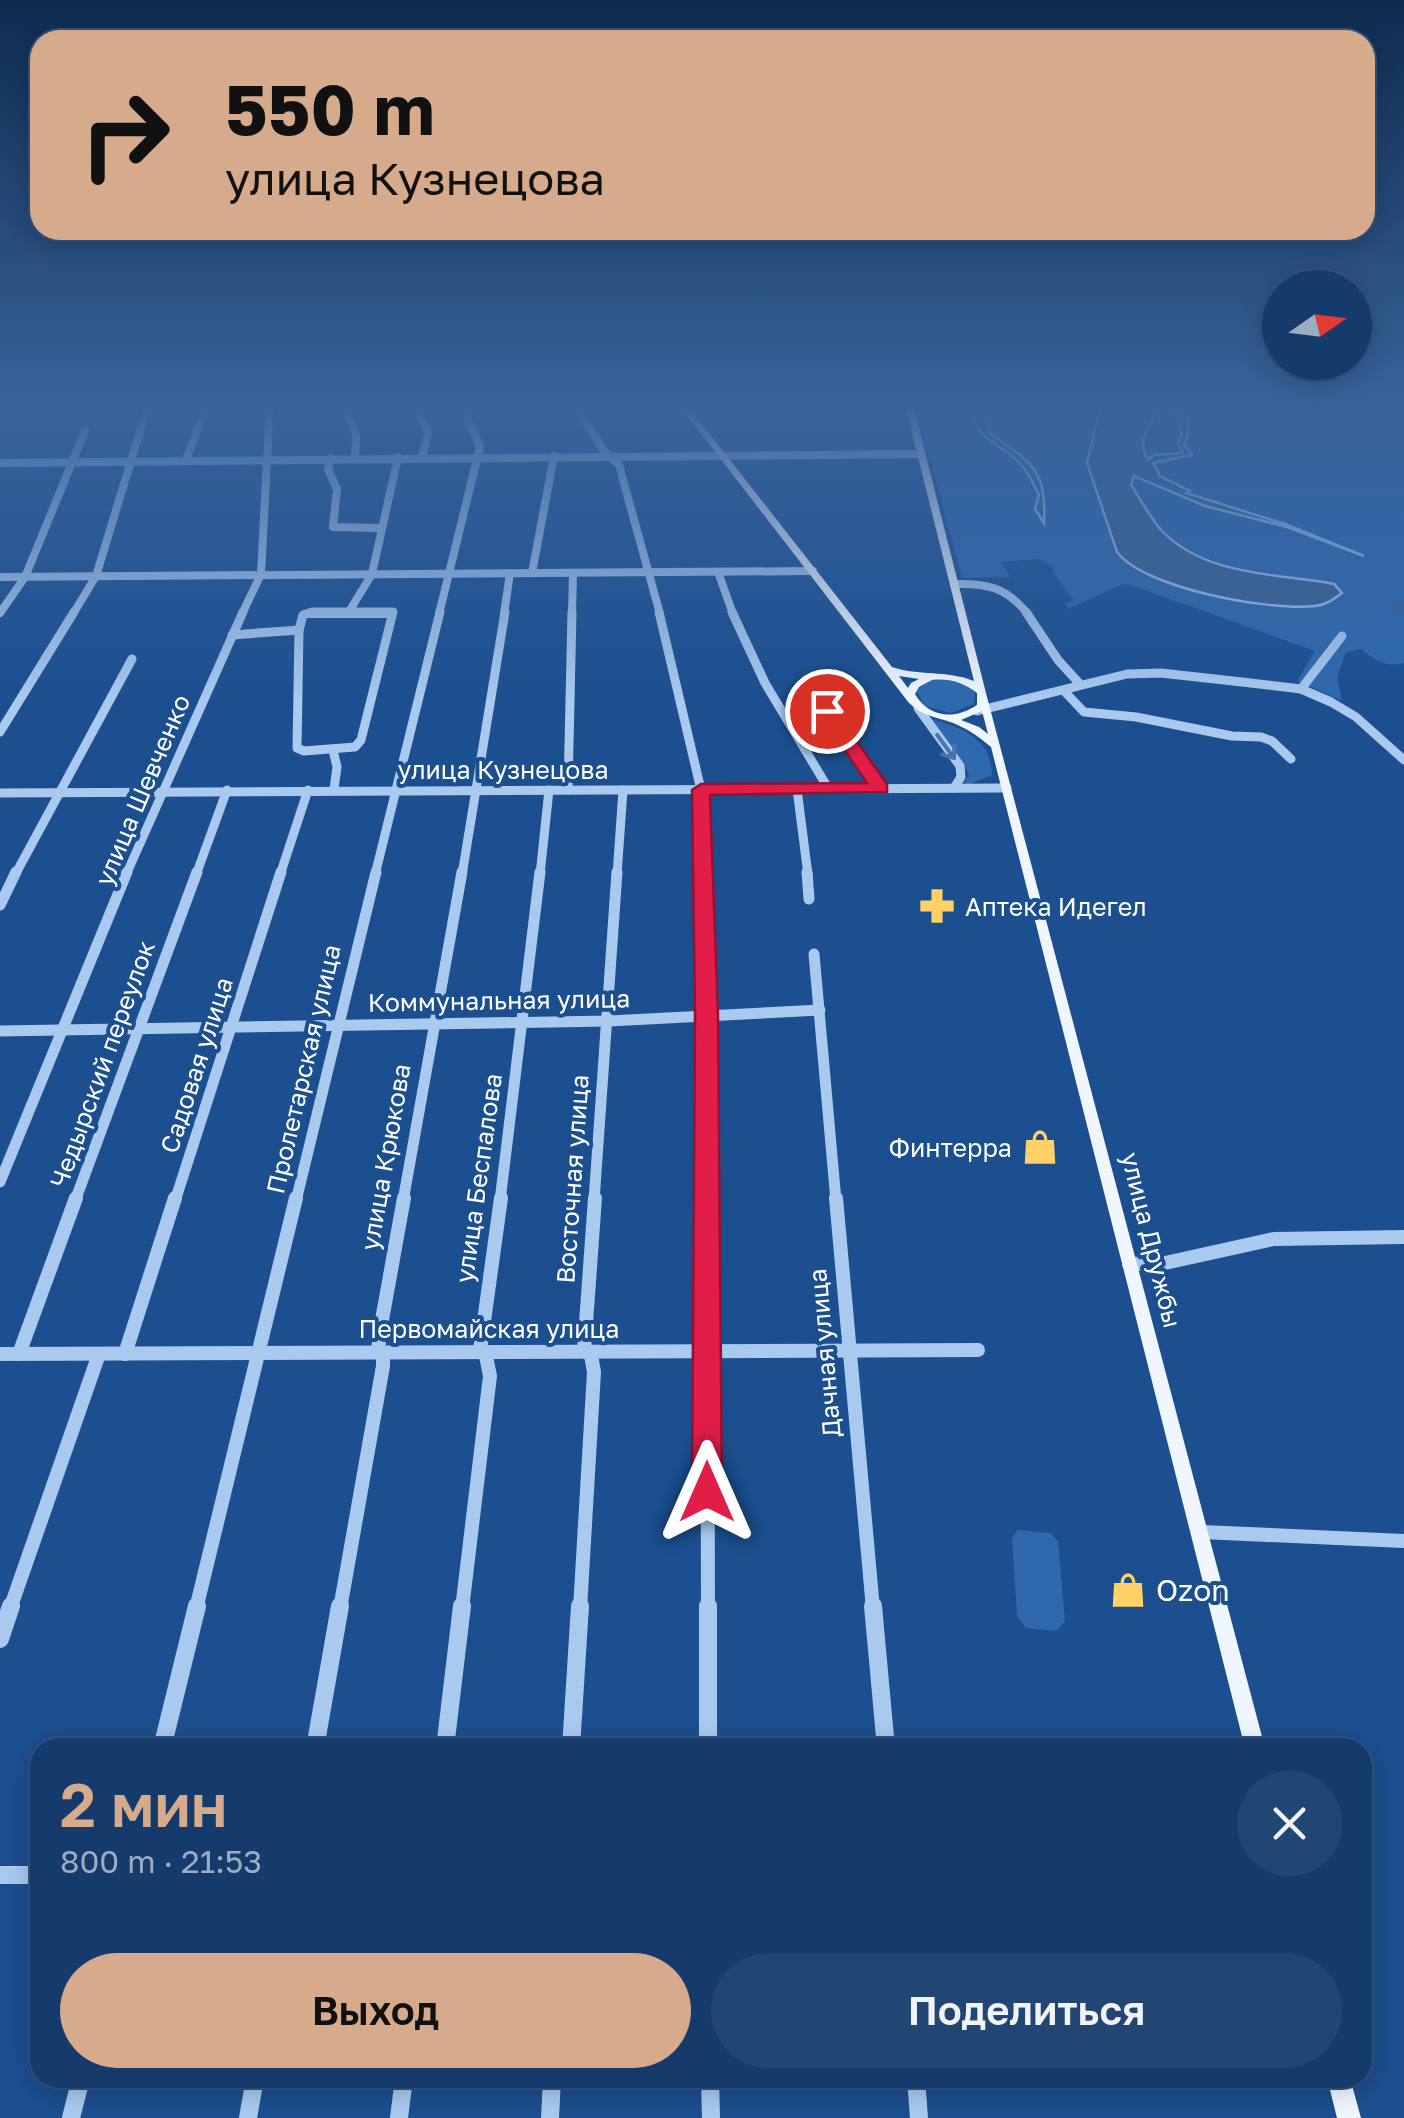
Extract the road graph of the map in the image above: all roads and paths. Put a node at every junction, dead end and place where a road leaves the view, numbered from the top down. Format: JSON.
{"nodes":[{"id":1,"x":55,"y":504,"type":"edge"},
{"id":2,"x":116,"y":504,"type":"edge"},
{"id":3,"x":266,"y":504,"type":"edge"},
{"id":4,"x":336,"y":504,"type":"edge"},
{"id":5,"x":387,"y":504,"type":"edge"},
{"id":6,"x":466,"y":504,"type":"edge"},
{"id":7,"x":545,"y":504,"type":"edge"},
{"id":8,"x":630,"y":504,"type":"edge"},
{"id":9,"x":760,"y":504,"type":"edge"},
{"id":10,"x":934,"y":504,"type":"edge"},
{"id":11,"x":381,"y":528,"type":"junction"},
{"id":12,"x":812,"y":570,"type":"junction"},
{"id":13,"x":650,"y":572,"type":"junction"},
{"id":14,"x":718,"y":572,"type":"junction"},
{"id":15,"x":510,"y":573,"type":"junction"},
{"id":16,"x":532,"y":573,"type":"junction"},
{"id":17,"x":573,"y":573,"type":"junction"},
{"id":18,"x":261,"y":574,"type":"junction"},
{"id":19,"x":372,"y":574,"type":"junction"},
{"id":20,"x":448,"y":574,"type":"junction"},
{"id":21,"x":96,"y":576,"type":"junction"},
{"id":22,"x":0,"y":577,"type":"edge"},
{"id":23,"x":25,"y":577,"type":"junction"},
{"id":24,"x":954,"y":584,"type":"junction"},
{"id":25,"x":350,"y":610,"type":"junction"},
{"id":26,"x":0,"y":613,"type":"edge"},
{"id":27,"x":299,"y":630,"type":"junction"},
{"id":28,"x":232,"y":634,"type":"junction"},
{"id":29,"x":1342,"y":636,"type":"dead end"},
{"id":30,"x":132,"y":659,"type":"dead end"},
{"id":31,"x":974,"y":664,"type":"junction"},
{"id":32,"x":888,"y":669,"type":"junction"},
{"id":33,"x":950,"y":676,"type":"junction"},
{"id":34,"x":928,"y":678,"type":"junction"},
{"id":35,"x":1079,"y":683,"type":"junction"},
{"id":36,"x":1301,"y":689,"type":"junction"},
{"id":37,"x":1065,"y":692,"type":"junction"},
{"id":38,"x":982,"y":703,"type":"junction"},
{"id":39,"x":915,"y":704,"type":"junction"},
{"id":40,"x":827,"y":711,"type":"dead end"},
{"id":41,"x":948,"y":718,"type":"junction"},
{"id":42,"x":0,"y":732,"type":"edge"},
{"id":43,"x":996,"y":746,"type":"junction"},
{"id":44,"x":332,"y":750,"type":"junction"},
{"id":45,"x":1291,"y":759,"type":"dead end"},
{"id":46,"x":1404,"y":760,"type":"edge"},
{"id":47,"x":475,"y":788,"type":"junction"},
{"id":48,"x":828,"y":788,"type":"junction"},
{"id":49,"x":880,"y":788,"type":"junction"},
{"id":50,"x":954,"y":788,"type":"junction"},
{"id":51,"x":1006,"y":788,"type":"junction"},
{"id":52,"x":396,"y":789,"type":"junction"},
{"id":53,"x":798,"y":789,"type":"junction"},
{"id":54,"x":227,"y":790,"type":"junction"},
{"id":55,"x":308,"y":790,"type":"junction"},
{"id":56,"x":334,"y":790,"type":"junction"},
{"id":57,"x":549,"y":790,"type":"junction"},
{"id":58,"x":568,"y":790,"type":"junction"},
{"id":59,"x":623,"y":790,"type":"junction"},
{"id":60,"x":701,"y":790,"type":"junction"},
{"id":61,"x":159,"y":792,"type":"junction"},
{"id":62,"x":0,"y":794,"type":"edge"},
{"id":63,"x":58,"y":794,"type":"junction"},
{"id":64,"x":810,"y":899,"type":"dead end"},
{"id":65,"x":0,"y":905,"type":"edge"},
{"id":66,"x":814,"y":954,"type":"dead end"},
{"id":67,"x":820,"y":1010,"type":"junction"},
{"id":68,"x":706,"y":1016,"type":"junction"},
{"id":69,"x":609,"y":1021,"type":"junction"},
{"id":70,"x":525,"y":1022,"type":"junction"},
{"id":71,"x":433,"y":1023,"type":"junction"},
{"id":72,"x":339,"y":1025,"type":"junction"},
{"id":73,"x":140,"y":1028,"type":"junction"},
{"id":74,"x":233,"y":1028,"type":"junction"},
{"id":75,"x":65,"y":1030,"type":"junction"},
{"id":76,"x":0,"y":1031,"type":"edge"},
{"id":77,"x":0,"y":1182,"type":"edge"},
{"id":78,"x":1404,"y":1237,"type":"edge"},
{"id":79,"x":1129,"y":1264,"type":"junction"},
{"id":80,"x":706,"y":1346,"type":"junction"},
{"id":81,"x":848,"y":1348,"type":"junction"},
{"id":82,"x":480,"y":1350,"type":"junction"},
{"id":83,"x":978,"y":1350,"type":"dead end"},
{"id":84,"x":378,"y":1351,"type":"junction"},
{"id":85,"x":584,"y":1351,"type":"junction"},
{"id":86,"x":261,"y":1353,"type":"junction"},
{"id":87,"x":0,"y":1354,"type":"edge"},
{"id":88,"x":19,"y":1354,"type":"junction"},
{"id":89,"x":99,"y":1354,"type":"junction"},
{"id":90,"x":125,"y":1354,"type":"junction"},
{"id":91,"x":1202,"y":1532,"type":"junction"},
{"id":92,"x":1404,"y":1541,"type":"edge"},
{"id":93,"x":0,"y":1639,"type":"edge"},
{"id":94,"x":165,"y":1738,"type":"edge"},
{"id":95,"x":317,"y":1738,"type":"edge"},
{"id":96,"x":446,"y":1738,"type":"edge"},
{"id":97,"x":573,"y":1738,"type":"edge"},
{"id":98,"x":708,"y":1738,"type":"edge"},
{"id":99,"x":885,"y":1738,"type":"edge"},
{"id":100,"x":1254,"y":1738,"type":"edge"},
{"id":101,"x":0,"y":1875,"type":"edge"},
{"id":102,"x":30,"y":1875,"type":"edge"},
{"id":103,"x":78,"y":2088,"type":"edge"},
{"id":104,"x":254,"y":2088,"type":"edge"},
{"id":105,"x":403,"y":2088,"type":"edge"},
{"id":106,"x":552,"y":2088,"type":"edge"},
{"id":107,"x":710,"y":2088,"type":"edge"},
{"id":108,"x":917,"y":2088,"type":"edge"},
{"id":109,"x":1341,"y":2088,"type":"edge"},
{"id":110,"x":71,"y":2118,"type":"edge"},
{"id":111,"x":248,"y":2118,"type":"edge"},
{"id":112,"x":399,"y":2118,"type":"edge"},
{"id":113,"x":550,"y":2118,"type":"edge"},
{"id":114,"x":711,"y":2118,"type":"edge"},
{"id":115,"x":919,"y":2118,"type":"edge"},
{"id":116,"x":1349,"y":2118,"type":"edge"}],
"edges":[{"from":1,"to":23,"type":"street"},
{"from":2,"to":21,"type":"street"},
{"from":3,"to":18,"type":"street","name":"улица Шевченко"},
{"from":4,"to":11,"type":"street"},
{"from":5,"to":11,"type":"street"},
{"from":6,"to":20,"type":"street","name":"Пролетарская улица"},
{"from":7,"to":16,"type":"street"},
{"from":8,"to":13,"type":"street"},
{"from":9,"to":12,"type":"main road"},
{"from":10,"to":24,"type":"main road","name":"улица Дружбы"},
{"from":11,"to":19,"type":"street"},
{"from":12,"to":14,"type":"street"},
{"from":12,"to":32,"type":"main road"},
{"from":13,"to":14,"type":"street"},
{"from":13,"to":17,"type":"street"},
{"from":13,"to":60,"type":"street"},
{"from":14,"to":48,"type":"street"},
{"from":15,"to":16,"type":"street"},
{"from":15,"to":20,"type":"street"},
{"from":15,"to":47,"type":"street","name":"улица Крюкова"},
{"from":16,"to":17,"type":"street"},
{"from":17,"to":58,"type":"street"},
{"from":18,"to":19,"type":"street"},
{"from":18,"to":21,"type":"street"},
{"from":18,"to":28,"type":"street","name":"улица Шевченко"},
{"from":19,"to":20,"type":"street"},
{"from":19,"to":25,"type":"street"},
{"from":20,"to":52,"type":"street","name":"Пролетарская улица"},
{"from":21,"to":23,"type":"street"},
{"from":21,"to":42,"type":"street"},
{"from":22,"to":23,"type":"street"},
{"from":23,"to":26,"type":"street"},
{"from":24,"to":31,"type":"main road","name":"улица Дружбы"},
{"from":24,"to":35,"type":"street"},
{"from":25,"to":27,"type":"street"},
{"from":25,"to":44,"type":"street"},
{"from":27,"to":28,"type":"street"},
{"from":27,"to":44,"type":"street"},
{"from":28,"to":61,"type":"street","name":"улица Шевченко"},
{"from":29,"to":36,"type":"street"},
{"from":30,"to":63,"type":"street"},
{"from":31,"to":33,"type":"main road"},
{"from":31,"to":38,"type":"main road","name":"улица Дружбы"},
{"from":32,"to":34,"type":"main road"},
{"from":32,"to":39,"type":"main road"},
{"from":33,"to":34,"type":"main road"},
{"from":33,"to":38,"type":"main road"},
{"from":34,"to":39,"type":"main road"},
{"from":35,"to":36,"type":"street"},
{"from":35,"to":37,"type":"street"},
{"from":36,"to":46,"type":"street"},
{"from":37,"to":38,"type":"street"},
{"from":37,"to":45,"type":"street"},
{"from":38,"to":41,"type":"main road"},
{"from":38,"to":43,"type":"main road","name":"улица Дружбы"},
{"from":39,"to":41,"type":"main road"},
{"from":39,"to":50,"type":"street","one_way":true},
{"from":40,"to":49,"type":"street"},
{"from":41,"to":43,"type":"main road"},
{"from":43,"to":51,"type":"main road","name":"улица Дружбы"},
{"from":44,"to":56,"type":"street"},
{"from":47,"to":52,"type":"street","name":"улица Кузнецова"},
{"from":47,"to":57,"type":"street","name":"улица Кузнецова"},
{"from":47,"to":71,"type":"street","name":"улица Крюкова"},
{"from":48,"to":49,"type":"street","name":"улица Кузнецова"},
{"from":48,"to":53,"type":"street","name":"улица Кузнецова"},
{"from":49,"to":50,"type":"street","name":"улица Кузнецова"},
{"from":50,"to":51,"type":"street","name":"улица Кузнецова"},
{"from":51,"to":79,"type":"main road","name":"улица Дружбы"},
{"from":52,"to":56,"type":"street","name":"улица Кузнецова"},
{"from":52,"to":72,"type":"street","name":"Пролетарская улица"},
{"from":53,"to":60,"type":"street","name":"улица Кузнецова"},
{"from":53,"to":64,"type":"street"},
{"from":54,"to":55,"type":"street","name":"улица Кузнецова"},
{"from":54,"to":61,"type":"street","name":"улица Кузнецова"},
{"from":54,"to":73,"type":"street","name":"Чедырский переулок"},
{"from":55,"to":56,"type":"street","name":"улица Кузнецова"},
{"from":55,"to":74,"type":"street","name":"Садовая улица"},
{"from":57,"to":58,"type":"street","name":"улица Кузнецова"},
{"from":57,"to":70,"type":"street","name":"улица Беспалова"},
{"from":58,"to":59,"type":"street","name":"улица Кузнецова"},
{"from":59,"to":60,"type":"street","name":"улица Кузнецова"},
{"from":59,"to":69,"type":"street","name":"Восточная улица"},
{"from":60,"to":68,"type":"street"},
{"from":61,"to":63,"type":"street","name":"улица Кузнецова"},
{"from":61,"to":75,"type":"street","name":"улица Шевченко"},
{"from":62,"to":63,"type":"street","name":"улица Кузнецова"},
{"from":63,"to":65,"type":"street"},
{"from":66,"to":67,"type":"street","name":"Дачная улица"},
{"from":67,"to":68,"type":"street","name":"Коммунальная улица"},
{"from":67,"to":81,"type":"street","name":"Дачная улица"},
{"from":68,"to":69,"type":"street","name":"Коммунальная улица"},
{"from":68,"to":80,"type":"street"},
{"from":69,"to":70,"type":"street","name":"Коммунальная улица"},
{"from":69,"to":85,"type":"street","name":"Восточная улица"},
{"from":70,"to":71,"type":"street","name":"Коммунальная улица"},
{"from":70,"to":82,"type":"street","name":"улица Беспалова"},
{"from":71,"to":72,"type":"street","name":"Коммунальная улица"},
{"from":71,"to":84,"type":"street","name":"улица Крюкова"},
{"from":72,"to":74,"type":"street","name":"Коммунальная улица"},
{"from":72,"to":86,"type":"street","name":"Пролетарская улица"},
{"from":73,"to":74,"type":"street","name":"Коммунальная улица"},
{"from":73,"to":75,"type":"street","name":"Коммунальная улица"},
{"from":73,"to":88,"type":"street","name":"Чедырский переулок"},
{"from":74,"to":90,"type":"street","name":"Садовая улица"},
{"from":75,"to":76,"type":"street","name":"Коммунальная улица"},
{"from":75,"to":77,"type":"street","name":"улица Шевченко"},
{"from":78,"to":79,"type":"street"},
{"from":79,"to":91,"type":"main road","name":"улица Дружбы"},
{"from":80,"to":81,"type":"street","name":"Первомайская улица"},
{"from":80,"to":85,"type":"street","name":"Первомайская улица"},
{"from":80,"to":98,"type":"street"},
{"from":81,"to":83,"type":"street","name":"Первомайская улица"},
{"from":81,"to":99,"type":"street","name":"Дачная улица"},
{"from":82,"to":84,"type":"street","name":"Первомайская улица"},
{"from":82,"to":85,"type":"street","name":"Первомайская улица"},
{"from":82,"to":96,"type":"street","name":"улица Беспалова"},
{"from":84,"to":86,"type":"street","name":"Первомайская улица"},
{"from":84,"to":95,"type":"street","name":"улица Крюкова"},
{"from":85,"to":97,"type":"street","name":"Восточная улица"},
{"from":86,"to":90,"type":"street","name":"Первомайская улица"},
{"from":86,"to":94,"type":"street","name":"Пролетарская улица"},
{"from":87,"to":88,"type":"street","name":"Первомайская улица"},
{"from":88,"to":89,"type":"street","name":"Первомайская улица"},
{"from":89,"to":90,"type":"street","name":"Первомайская улица"},
{"from":89,"to":93,"type":"street"},
{"from":91,"to":92,"type":"street"},
{"from":91,"to":100,"type":"main road","name":"улица Дружбы"},
{"from":101,"to":102,"type":"street"},
{"from":103,"to":110,"type":"street"},
{"from":104,"to":111,"type":"street"},
{"from":105,"to":112,"type":"street"},
{"from":106,"to":113,"type":"street"},
{"from":107,"to":114,"type":"street"},
{"from":108,"to":115,"type":"street"},
{"from":109,"to":116,"type":"main road"}]}
